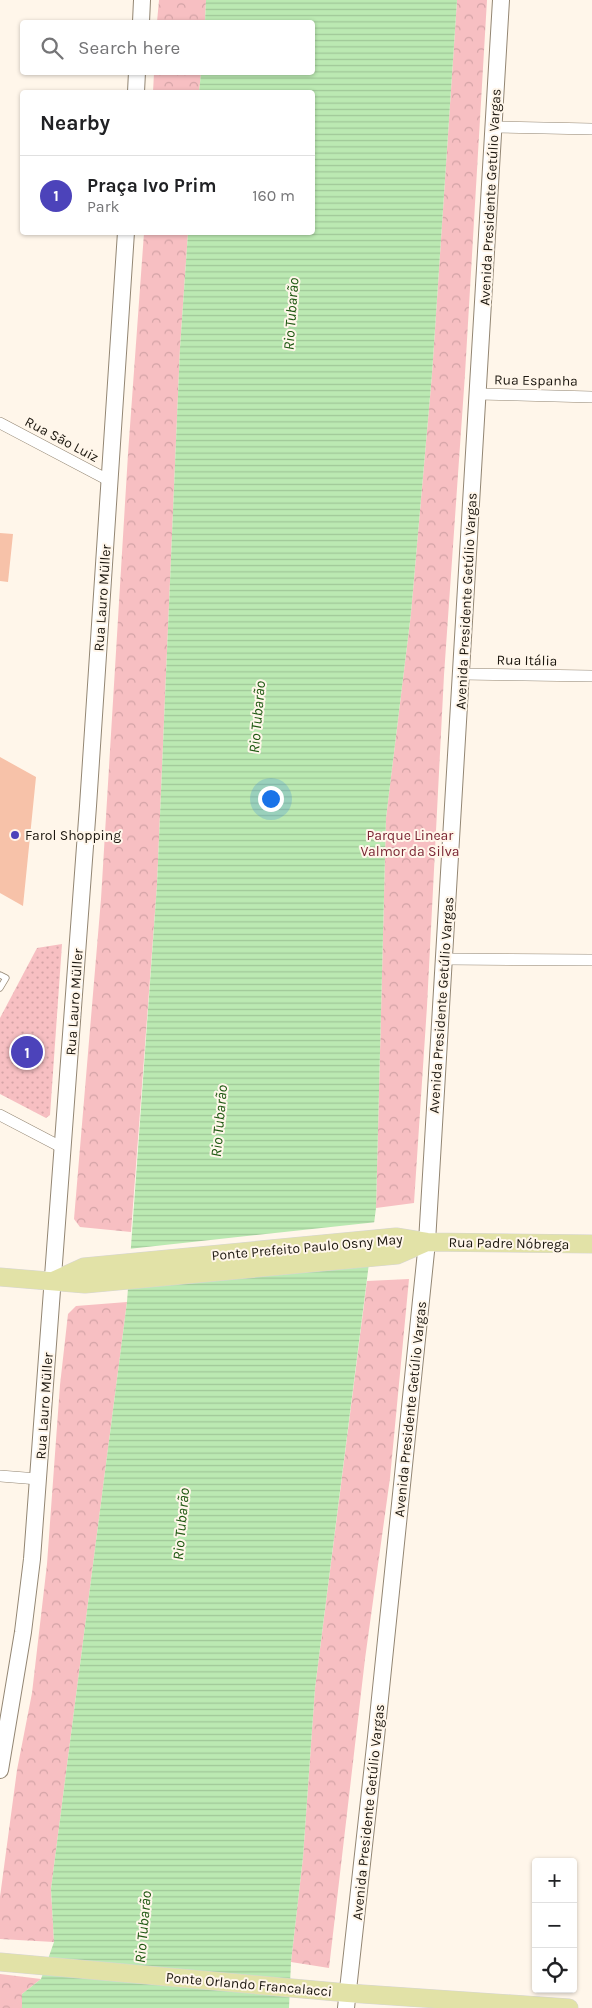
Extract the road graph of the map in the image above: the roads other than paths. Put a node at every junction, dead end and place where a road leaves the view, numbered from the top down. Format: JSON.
{"nodes":[{"id":1,"x":142,"y":0,"type":"edge"},
{"id":2,"x":502,"y":0,"type":"edge"},
{"id":3,"x":141,"y":20,"type":"edge"},
{"id":4,"x":137,"y":75,"type":"edge"},
{"id":5,"x":136,"y":90,"type":"edge"},
{"id":6,"x":494,"y":127,"type":"junction"},
{"id":7,"x":592,"y":129,"type":"edge"},
{"id":8,"x":126,"y":235,"type":"edge"},
{"id":9,"x":479,"y":394,"type":"junction"},
{"id":10,"x":592,"y":397,"type":"edge"},
{"id":11,"x":0,"y":423,"type":"edge"},
{"id":12,"x":110,"y":481,"type":"junction"},
{"id":13,"x":462,"y":674,"type":"junction"},
{"id":14,"x":592,"y":676,"type":"edge"},
{"id":15,"x":444,"y":959,"type":"junction"},
{"id":16,"x":592,"y":960,"type":"edge"},
{"id":17,"x":0,"y":975,"type":"edge"},
{"id":18,"x":0,"y":988,"type":"edge"},
{"id":19,"x":0,"y":1115,"type":"edge"},
{"id":20,"x":63,"y":1148,"type":"junction"},
{"id":21,"x":427,"y":1242,"type":"junction"},
{"id":22,"x":592,"y":1244,"type":"edge"},
{"id":23,"x":397,"y":1246,"type":"junction"},
{"id":24,"x":0,"y":1277,"type":"edge"},
{"id":25,"x":53,"y":1281,"type":"junction"},
{"id":26,"x":0,"y":1476,"type":"edge"},
{"id":27,"x":38,"y":1479,"type":"junction"},
{"id":28,"x":4,"y":1718,"type":"edge"},
{"id":29,"x":0,"y":1770,"type":"edge"},
{"id":30,"x":0,"y":1962,"type":"edge"},
{"id":31,"x":347,"y":2001,"type":"edge"},
{"id":32,"x":569,"y":2008,"type":"edge"}],
"edges":[{"from":1,"to":3,"type":"main road"},
{"from":2,"to":6,"type":"main road","name":"Avenida Presidente Getúlio Vargas"},
{"from":4,"to":5,"type":"main road"},
{"from":6,"to":7,"type":"street"},
{"from":6,"to":9,"type":"main road","name":"Avenida Presidente Getúlio Vargas"},
{"from":8,"to":12,"type":"main road","name":"Rua Lauro Müller"},
{"from":9,"to":10,"type":"street","name":"Rua Espanha"},
{"from":9,"to":13,"type":"main road","name":"Avenida Presidente Getúlio Vargas"},
{"from":11,"to":12,"type":"street","name":"Rua São Luiz"},
{"from":12,"to":20,"type":"main road","name":"Rua Lauro Müller"},
{"from":13,"to":14,"type":"street","name":"Rua Itália"},
{"from":13,"to":15,"type":"main road","name":"Avenida Presidente Getúlio Vargas"},
{"from":15,"to":16,"type":"street"},
{"from":15,"to":21,"type":"main road","name":"Avenida Presidente Getúlio Vargas"},
{"from":17,"to":18,"type":"lane"},
{"from":19,"to":20,"type":"street"},
{"from":20,"to":25,"type":"main road","name":"Rua Lauro Müller"},
{"from":21,"to":22,"type":"main road","name":"Rua Padre Nóbrega"},
{"from":21,"to":23,"type":"main road","name":"Ponte Prefeito Paulo Osny May"},
{"from":21,"to":31,"type":"main road","name":"Avenida Presidente Getúlio Vargas"},
{"from":23,"to":25,"type":"main road","name":"Ponte Prefeito Paulo Osny May"},
{"from":23,"to":25,"type":"main road","name":"Ponte Prefeito Paulo Osny May"},
{"from":24,"to":25,"type":"main road"},
{"from":25,"to":27,"type":"main road","name":"Rua Lauro Müller"},
{"from":26,"to":27,"type":"street"},
{"from":27,"to":28,"type":"main road","name":"Rua Lauro Müller"},
{"from":28,"to":29,"type":"main road","name":"Rua Lauro Müller"},
{"from":30,"to":31,"type":"main road","name":"Ponte Orlando Francalacci"},
{"from":31,"to":32,"type":"main road","name":"Ponte Orlando Francalacci"}]}
